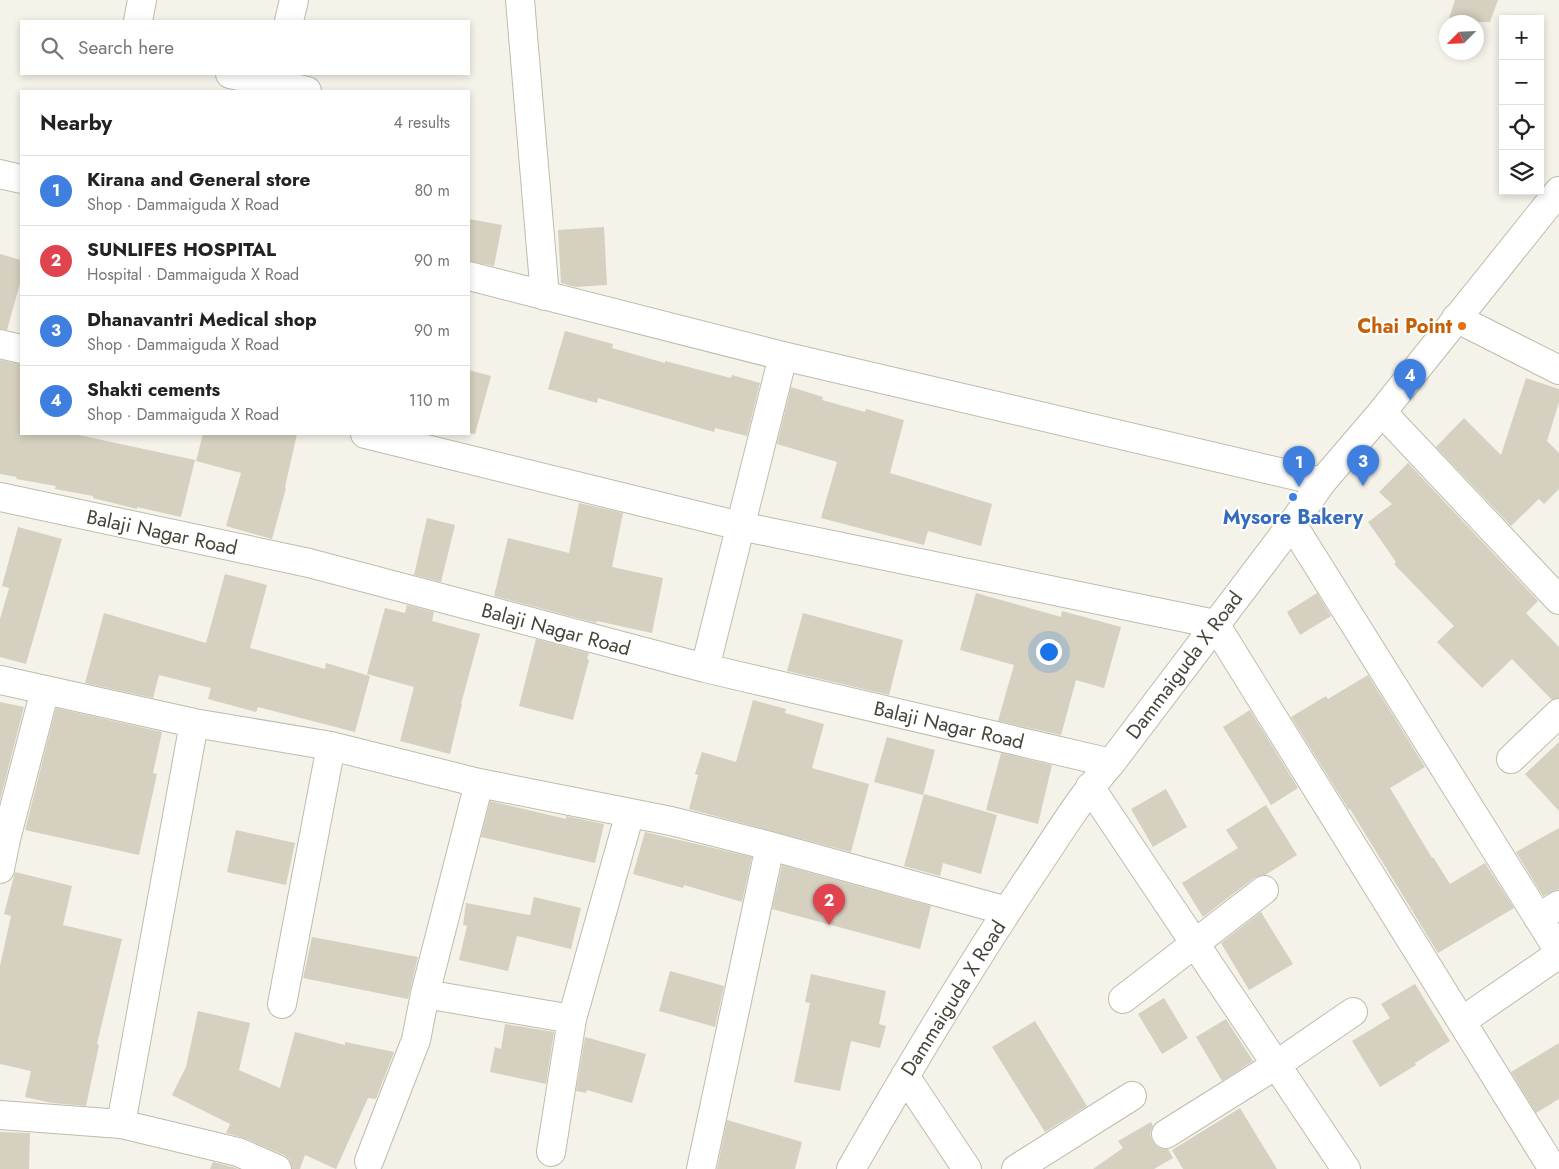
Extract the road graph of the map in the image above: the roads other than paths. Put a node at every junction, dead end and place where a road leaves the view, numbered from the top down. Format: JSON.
{"nodes":[{"id":1,"x":142,"y":0,"type":"edge"},
{"id":2,"x":294,"y":0,"type":"edge"},
{"id":3,"x":520,"y":0,"type":"edge"},
{"id":4,"x":138,"y":20,"type":"edge"},
{"id":5,"x":289,"y":20,"type":"edge"},
{"id":6,"x":235,"y":75,"type":"edge"},
{"id":7,"x":276,"y":83,"type":"edge"},
{"id":8,"x":303,"y":90,"type":"edge"},
{"id":9,"x":0,"y":174,"type":"edge"},
{"id":10,"x":20,"y":179,"type":"edge"},
{"id":11,"x":1559,"y":191,"type":"edge"},
{"id":12,"x":470,"y":276,"type":"edge"},
{"id":13,"x":545,"y":296,"type":"junction"},
{"id":14,"x":1456,"y":318,"type":"junction"},
{"id":15,"x":0,"y":344,"type":"edge"},
{"id":16,"x":20,"y":349,"type":"edge"},
{"id":17,"x":783,"y":356,"type":"junction"},
{"id":18,"x":1559,"y":370,"type":"edge"},
{"id":19,"x":1382,"y":412,"type":"junction"},
{"id":20,"x":369,"y":435,"type":"edge"},
{"id":21,"x":1322,"y":482,"type":"junction"},
{"id":22,"x":0,"y":498,"type":"edge"},
{"id":23,"x":1292,"y":524,"type":"junction"},
{"id":24,"x":740,"y":526,"type":"junction"},
{"id":25,"x":1559,"y":600,"type":"edge"},
{"id":26,"x":1215,"y":624,"type":"junction"},
{"id":27,"x":705,"y":668,"type":"junction"},
{"id":28,"x":0,"y":680,"type":"edge"},
{"id":29,"x":45,"y":690,"type":"junction"},
{"id":30,"x":1559,"y":712,"type":"edge"},
{"id":31,"x":194,"y":723,"type":"junction"},
{"id":32,"x":331,"y":746,"type":"junction"},
{"id":33,"x":1511,"y":759,"type":"dead end"},
{"id":34,"x":1111,"y":763,"type":"junction"},
{"id":35,"x":479,"y":782,"type":"junction"},
{"id":36,"x":1090,"y":787,"type":"junction"},
{"id":37,"x":630,"y":813,"type":"junction"},
{"id":38,"x":3,"y":838,"type":"edge"},
{"id":39,"x":770,"y":846,"type":"junction"},
{"id":40,"x":0,"y":869,"type":"edge"},
{"id":41,"x":1264,"y":890,"type":"dead end"},
{"id":42,"x":1007,"y":911,"type":"junction"},
{"id":43,"x":1549,"y":911,"type":"edge"},
{"id":44,"x":1195,"y":944,"type":"junction"},
{"id":45,"x":1559,"y":952,"type":"edge"},
{"id":46,"x":425,"y":994,"type":"junction"},
{"id":47,"x":1123,"y":999,"type":"dead end"},
{"id":48,"x":282,"y":1004,"type":"dead end"},
{"id":49,"x":1353,"y":1012,"type":"dead end"},
{"id":50,"x":572,"y":1019,"type":"junction"},
{"id":51,"x":1462,"y":1020,"type":"junction"},
{"id":52,"x":1276,"y":1065,"type":"junction"},
{"id":53,"x":905,"y":1076,"type":"junction"},
{"id":54,"x":1132,"y":1096,"type":"dead end"},
{"id":55,"x":0,"y":1115,"type":"edge"},
{"id":56,"x":122,"y":1124,"type":"junction"},
{"id":57,"x":1166,"y":1134,"type":"dead end"},
{"id":58,"x":551,"y":1152,"type":"dead end"},
{"id":59,"x":369,"y":1161,"type":"dead end"},
{"id":60,"x":277,"y":1169,"type":"edge"},
{"id":61,"x":701,"y":1169,"type":"edge"},
{"id":62,"x":851,"y":1169,"type":"edge"},
{"id":63,"x":967,"y":1169,"type":"edge"},
{"id":64,"x":1016,"y":1169,"type":"edge"},
{"id":65,"x":1346,"y":1169,"type":"edge"},
{"id":66,"x":1553,"y":1169,"type":"edge"}],
"edges":[{"from":1,"to":4,"type":"street"},
{"from":2,"to":5,"type":"street"},
{"from":3,"to":13,"type":"street"},
{"from":6,"to":7,"type":"street"},
{"from":7,"to":8,"type":"street"},
{"from":9,"to":10,"type":"street"},
{"from":11,"to":14,"type":"street","name":"Dammaiguda X Road"},
{"from":12,"to":13,"type":"street"},
{"from":13,"to":17,"type":"street"},
{"from":14,"to":18,"type":"street"},
{"from":14,"to":19,"type":"street","name":"Dammaiguda X Road"},
{"from":15,"to":16,"type":"street"},
{"from":17,"to":21,"type":"street"},
{"from":17,"to":24,"type":"street"},
{"from":19,"to":21,"type":"street","name":"Dammaiguda X Road"},
{"from":19,"to":25,"type":"street"},
{"from":20,"to":24,"type":"street"},
{"from":21,"to":23,"type":"street","name":"Dammaiguda X Road"},
{"from":22,"to":27,"type":"street","name":"Balaji Nagar Road"},
{"from":23,"to":26,"type":"street","name":"Dammaiguda X Road"},
{"from":23,"to":43,"type":"street"},
{"from":24,"to":26,"type":"street"},
{"from":24,"to":27,"type":"street"},
{"from":26,"to":34,"type":"street","name":"Dammaiguda X Road"},
{"from":26,"to":51,"type":"street"},
{"from":27,"to":34,"type":"street","name":"Balaji Nagar Road"},
{"from":28,"to":29,"type":"street"},
{"from":29,"to":31,"type":"street"},
{"from":29,"to":38,"type":"street"},
{"from":30,"to":33,"type":"street"},
{"from":31,"to":32,"type":"street"},
{"from":31,"to":56,"type":"street"},
{"from":32,"to":35,"type":"street"},
{"from":32,"to":48,"type":"street"},
{"from":34,"to":36,"type":"street","name":"Dammaiguda X Road"},
{"from":35,"to":37,"type":"street"},
{"from":35,"to":46,"type":"street"},
{"from":36,"to":42,"type":"street","name":"Dammaiguda X Road"},
{"from":36,"to":44,"type":"street"},
{"from":37,"to":39,"type":"street"},
{"from":37,"to":50,"type":"street"},
{"from":38,"to":40,"type":"street"},
{"from":39,"to":42,"type":"street"},
{"from":39,"to":61,"type":"street"},
{"from":41,"to":44,"type":"street"},
{"from":42,"to":53,"type":"street","name":"Dammaiguda X Road"},
{"from":43,"to":45,"type":"street"},
{"from":44,"to":47,"type":"street"},
{"from":44,"to":52,"type":"street"},
{"from":45,"to":51,"type":"street"},
{"from":46,"to":50,"type":"street"},
{"from":46,"to":59,"type":"street"},
{"from":49,"to":52,"type":"street"},
{"from":50,"to":58,"type":"street"},
{"from":51,"to":66,"type":"street"},
{"from":52,"to":57,"type":"street"},
{"from":52,"to":65,"type":"street"},
{"from":53,"to":62,"type":"street","name":"Dammaiguda X Road"},
{"from":53,"to":63,"type":"street"},
{"from":54,"to":64,"type":"street"},
{"from":55,"to":56,"type":"street"},
{"from":56,"to":60,"type":"street"}]}
